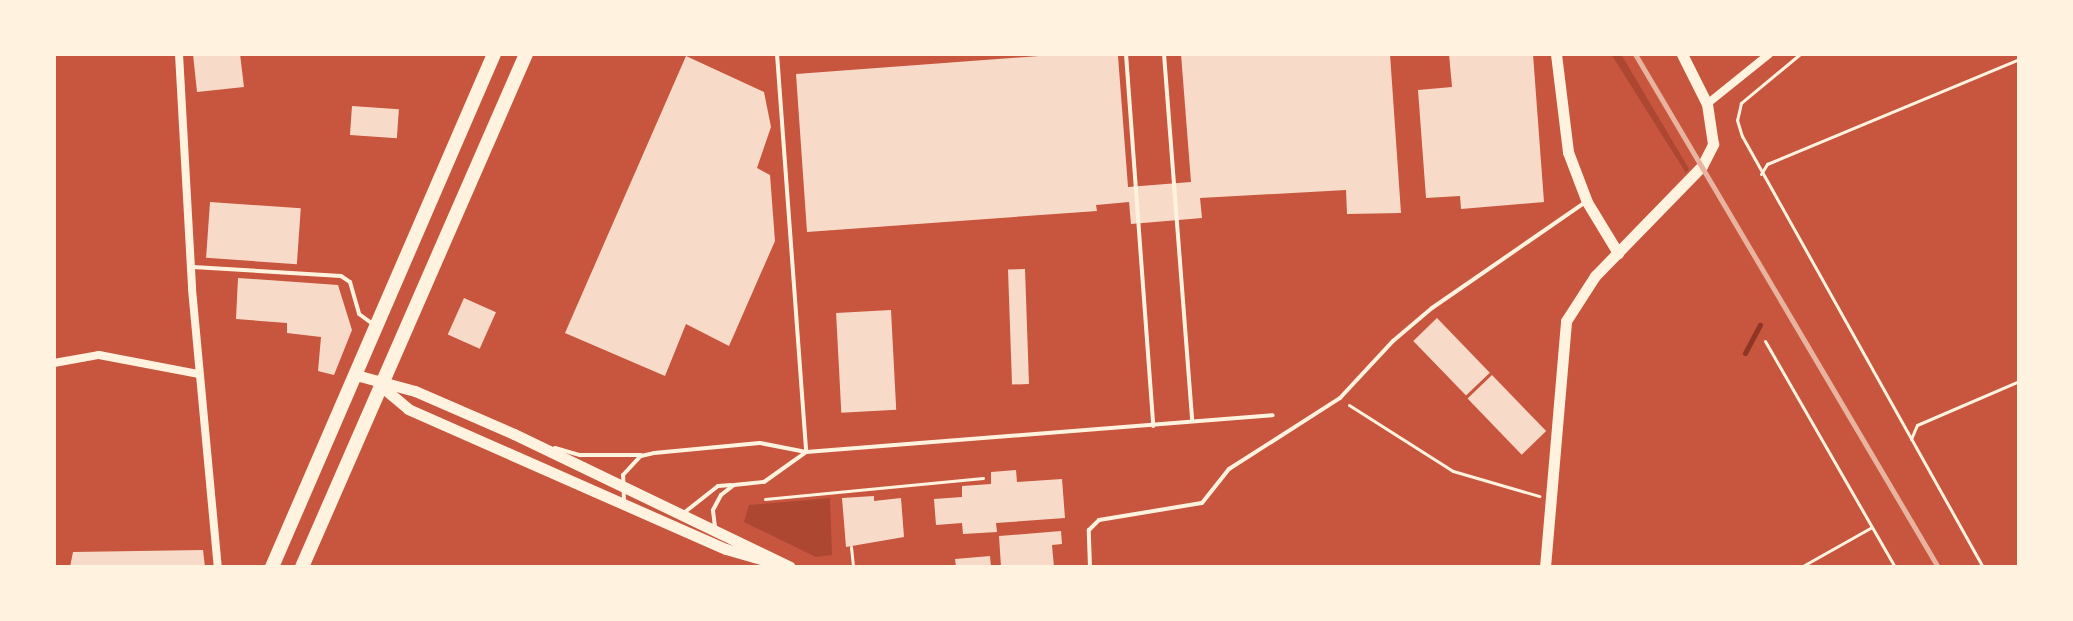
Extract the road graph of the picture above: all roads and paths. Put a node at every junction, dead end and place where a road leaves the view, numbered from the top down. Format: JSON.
{"nodes":[{"id":1,"x":179,"y":54,"type":"edge"},
{"id":2,"x":494,"y":54,"type":"edge"},
{"id":3,"x":526,"y":54,"type":"edge"},
{"id":4,"x":777,"y":54,"type":"edge"},
{"id":5,"x":1126,"y":54,"type":"edge"},
{"id":6,"x":1164,"y":54,"type":"edge"},
{"id":7,"x":1556,"y":54,"type":"edge"},
{"id":8,"x":1682,"y":54,"type":"edge"},
{"id":9,"x":1769,"y":54,"type":"edge"},
{"id":10,"x":1800,"y":54,"type":"edge"},
{"id":11,"x":2019,"y":59,"type":"edge"},
{"id":12,"x":1707,"y":104,"type":"junction"},
{"id":13,"x":1761,"y":174,"type":"junction"},
{"id":14,"x":1587,"y":202,"type":"junction"},
{"id":15,"x":1618,"y":253,"type":"junction"},
{"id":16,"x":191,"y":267,"type":"junction"},
{"id":17,"x":377,"y":327,"type":"junction"},
{"id":18,"x":1765,"y":341,"type":"dead end"},
{"id":19,"x":54,"y":363,"type":"edge"},
{"id":20,"x":199,"y":374,"type":"junction"},
{"id":21,"x":356,"y":375,"type":"junction"},
{"id":22,"x":2019,"y":381,"type":"edge"},
{"id":23,"x":381,"y":386,"type":"junction"},
{"id":24,"x":1340,"y":398,"type":"junction"},
{"id":25,"x":1273,"y":415,"type":"dead end"},
{"id":26,"x":1192,"y":420,"type":"junction"},
{"id":27,"x":1153,"y":426,"type":"junction"},
{"id":28,"x":514,"y":434,"type":"junction"},
{"id":29,"x":1911,"y":439,"type":"junction"},
{"id":30,"x":806,"y":452,"type":"junction"},
{"id":31,"x":645,"y":455,"type":"junction"},
{"id":32,"x":983,"y":478,"type":"dead end"},
{"id":33,"x":734,"y":485,"type":"junction"},
{"id":34,"x":621,"y":486,"type":"junction"},
{"id":35,"x":1550,"y":497,"type":"junction"},
{"id":36,"x":765,"y":499,"type":"dead end"},
{"id":37,"x":624,"y":503,"type":"junction"},
{"id":38,"x":681,"y":514,"type":"junction"},
{"id":39,"x":666,"y":522,"type":"junction"},
{"id":40,"x":1872,"y":527,"type":"junction"},
{"id":41,"x":715,"y":529,"type":"junction"},
{"id":42,"x":851,"y":547,"type":"dead end"},
{"id":43,"x":218,"y":567,"type":"edge"},
{"id":44,"x":272,"y":567,"type":"edge"},
{"id":45,"x":302,"y":567,"type":"edge"},
{"id":46,"x":789,"y":567,"type":"edge"},
{"id":47,"x":853,"y":567,"type":"edge"},
{"id":48,"x":1090,"y":567,"type":"edge"},
{"id":49,"x":1545,"y":567,"type":"edge"},
{"id":50,"x":1801,"y":567,"type":"edge"},
{"id":51,"x":1895,"y":567,"type":"edge"},
{"id":52,"x":1983,"y":567,"type":"edge"}],
"edges":[{"from":1,"to":16,"type":"street"},
{"from":2,"to":17,"type":"highway"},
{"from":3,"to":23,"type":"highway"},
{"from":4,"to":30,"type":"lane"},
{"from":5,"to":27,"type":"lane"},
{"from":6,"to":26,"type":"lane"},
{"from":7,"to":14,"type":"street"},
{"from":8,"to":12,"type":"street"},
{"from":9,"to":12,"type":"street"},
{"from":10,"to":13,"type":"path"},
{"from":11,"to":13,"type":"path"},
{"from":12,"to":15,"type":"street"},
{"from":13,"to":29,"type":"path"},
{"from":14,"to":15,"type":"street"},
{"from":14,"to":24,"type":"lane"},
{"from":15,"to":35,"type":"street"},
{"from":16,"to":17,"type":"lane"},
{"from":16,"to":20,"type":"street"},
{"from":17,"to":21,"type":"highway"},
{"from":18,"to":40,"type":"path"},
{"from":19,"to":20,"type":"street"},
{"from":20,"to":43,"type":"street"},
{"from":21,"to":23,"type":"street"},
{"from":21,"to":44,"type":"highway"},
{"from":22,"to":29,"type":"path"},
{"from":23,"to":28,"type":"street"},
{"from":23,"to":37,"type":"street"},
{"from":23,"to":45,"type":"highway"},
{"from":24,"to":35,"type":"path"},
{"from":24,"to":48,"type":"lane"},
{"from":25,"to":26,"type":"lane"},
{"from":26,"to":27,"type":"lane"},
{"from":27,"to":30,"type":"lane"},
{"from":28,"to":31,"type":"lane"},
{"from":28,"to":34,"type":"street"},
{"from":29,"to":52,"type":"path"},
{"from":30,"to":31,"type":"lane"},
{"from":30,"to":33,"type":"lane"},
{"from":31,"to":34,"type":"lane"},
{"from":32,"to":36,"type":"path"},
{"from":33,"to":38,"type":"lane"},
{"from":33,"to":41,"type":"lane"},
{"from":34,"to":37,"type":"lane"},
{"from":34,"to":38,"type":"street"},
{"from":35,"to":49,"type":"street"},
{"from":37,"to":39,"type":"street"},
{"from":38,"to":39,"type":"lane"},
{"from":38,"to":41,"type":"street"},
{"from":39,"to":46,"type":"street"},
{"from":40,"to":50,"type":"path"},
{"from":40,"to":51,"type":"path"},
{"from":41,"to":46,"type":"street"},
{"from":42,"to":47,"type":"path"}]}
